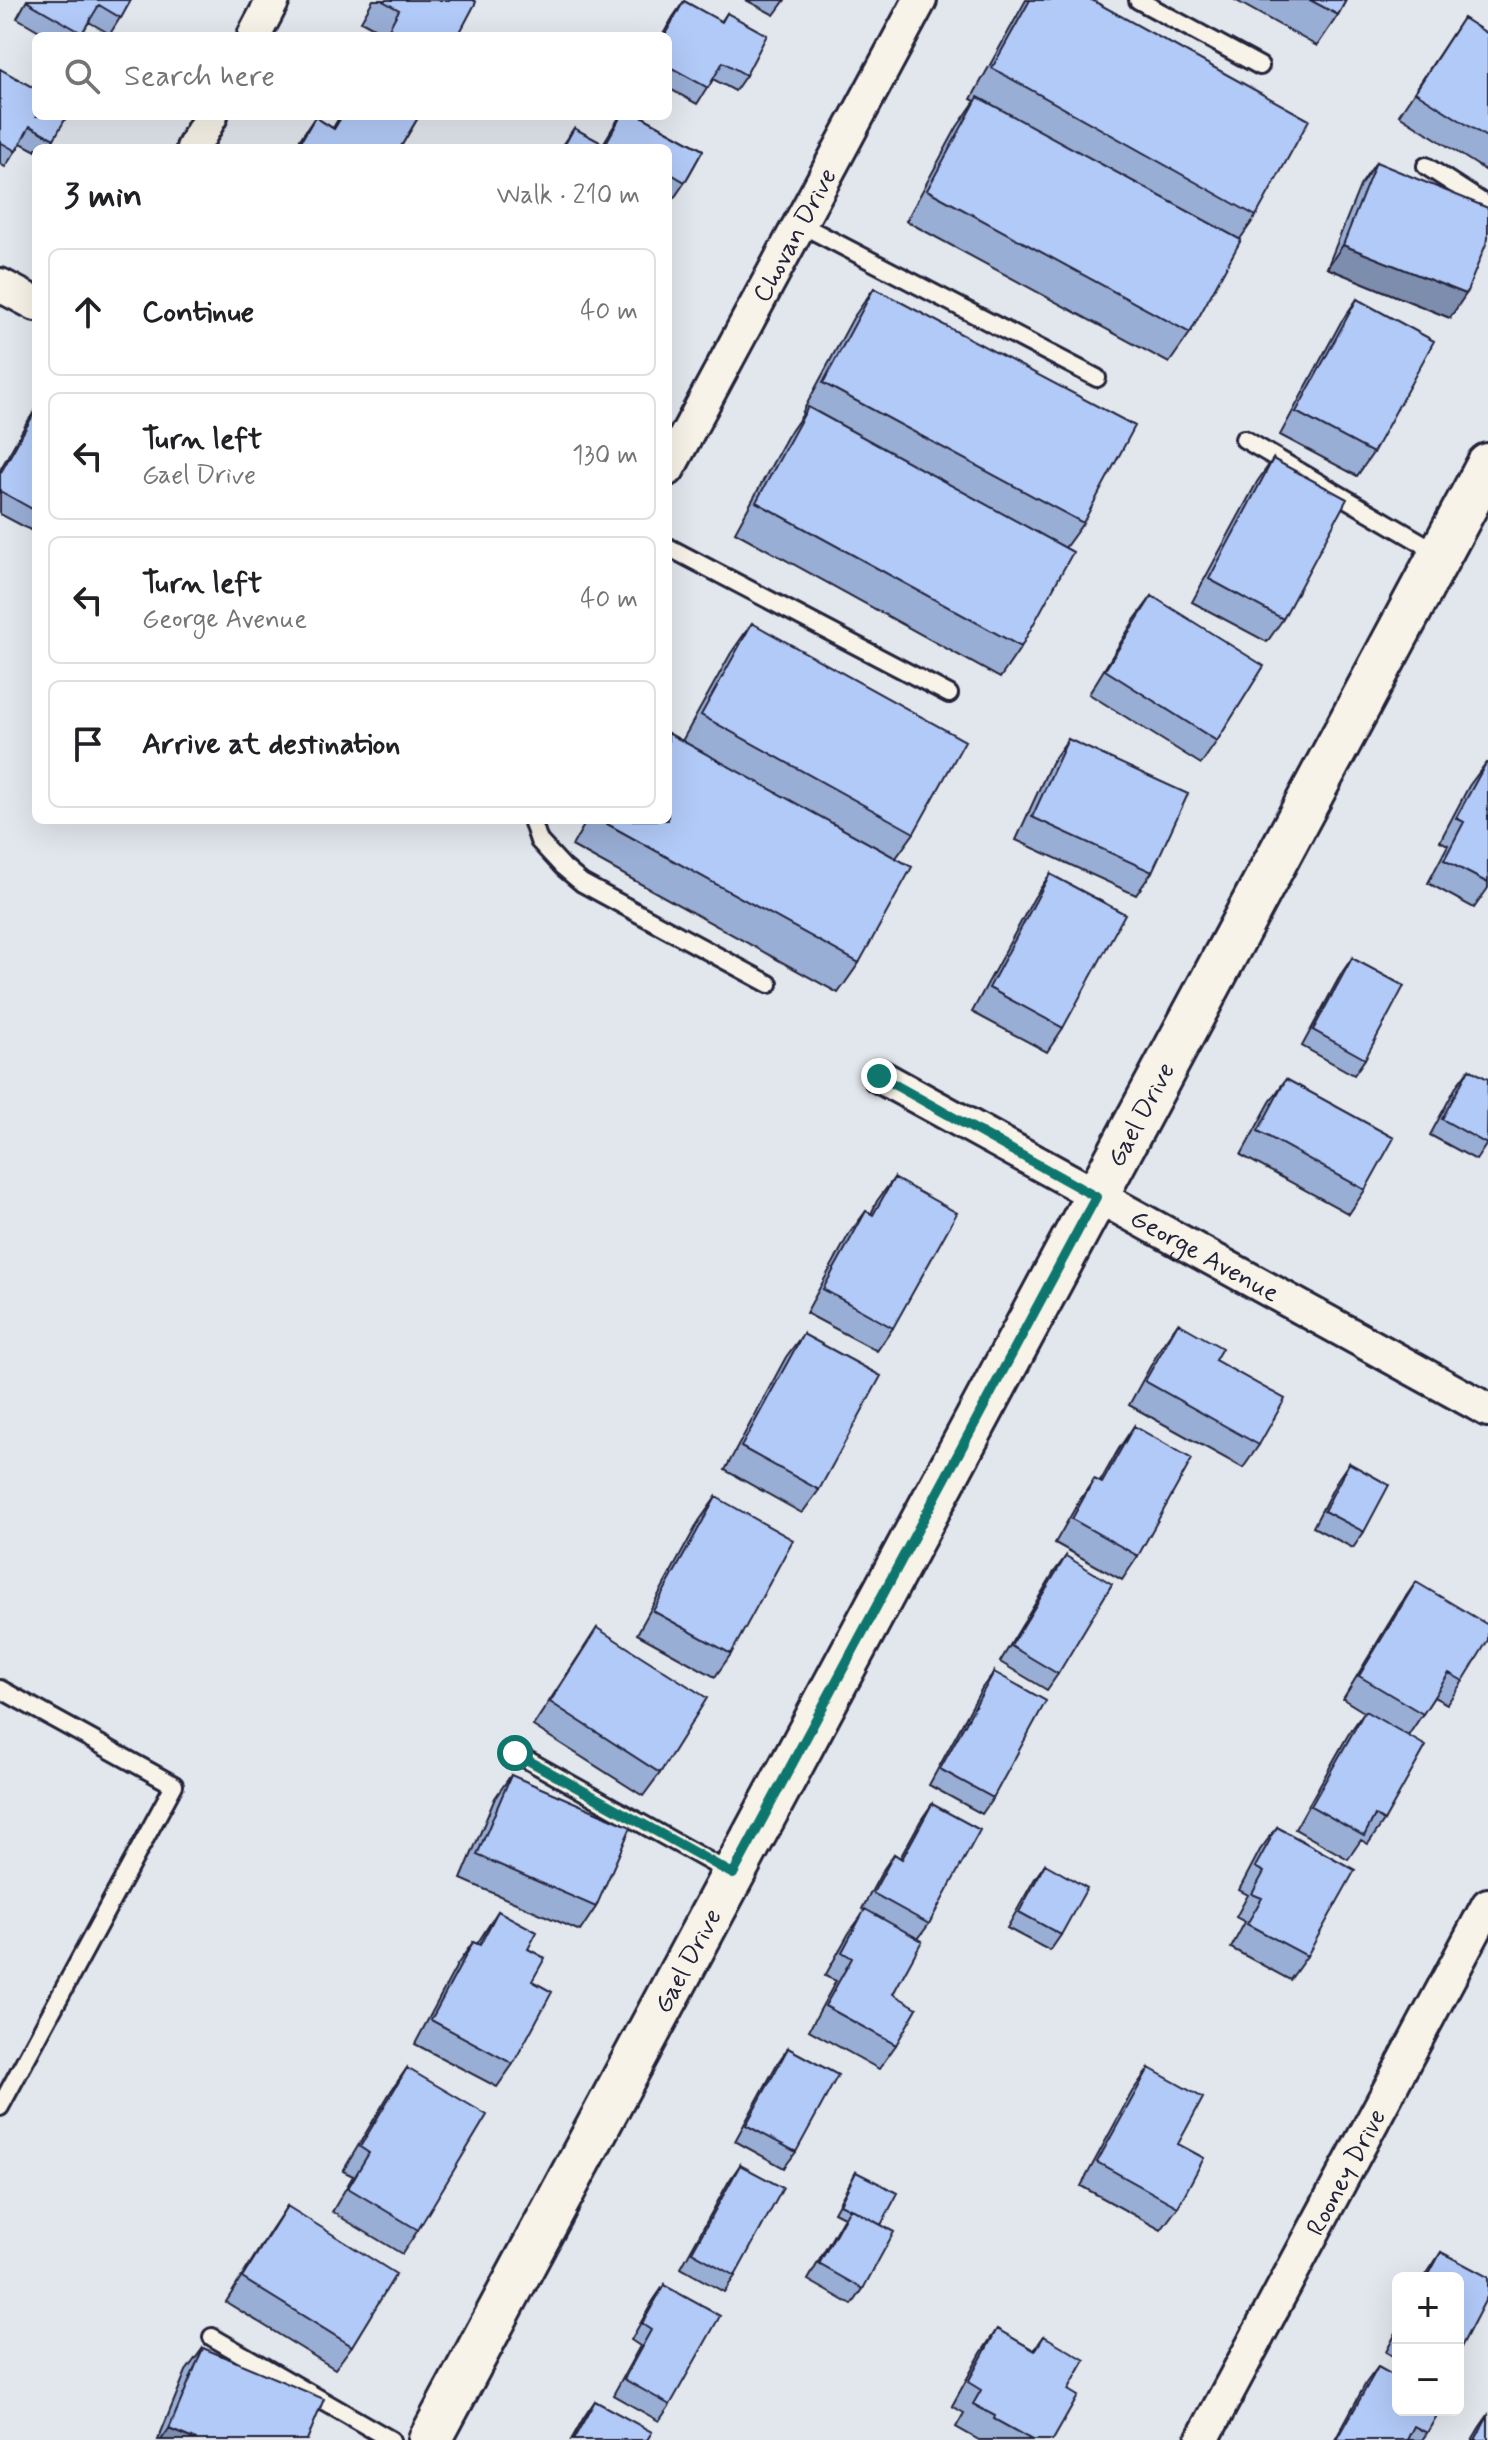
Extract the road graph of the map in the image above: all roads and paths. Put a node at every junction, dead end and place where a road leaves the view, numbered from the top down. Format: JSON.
{"nodes":[{"id":1,"x":273,"y":0,"type":"edge"},
{"id":2,"x":920,"y":0,"type":"edge"},
{"id":3,"x":1138,"y":0,"type":"edge"},
{"id":4,"x":256,"y":32,"type":"edge"},
{"id":5,"x":1260,"y":66,"type":"dead end"},
{"id":6,"x":209,"y":120,"type":"edge"},
{"id":7,"x":195,"y":144,"type":"edge"},
{"id":8,"x":1426,"y":166,"type":"dead end"},
{"id":9,"x":1488,"y":206,"type":"edge"},
{"id":10,"x":800,"y":224,"type":"junction"},
{"id":11,"x":0,"y":285,"type":"edge"},
{"id":12,"x":32,"y":302,"type":"edge"},
{"id":13,"x":1097,"y":378,"type":"dead end"},
{"id":14,"x":1244,"y":439,"type":"dead end"},
{"id":15,"x":672,"y":462,"type":"edge"},
{"id":16,"x":1488,"y":465,"type":"edge"},
{"id":17,"x":672,"y":549,"type":"edge"},
{"id":18,"x":1440,"y":554,"type":"junction"},
{"id":19,"x":949,"y":694,"type":"dead end"},
{"id":20,"x":533,"y":824,"type":"edge"},
{"id":21,"x":769,"y":984,"type":"dead end"},
{"id":22,"x":879,"y":1076,"type":"dead end"},
{"id":23,"x":1096,"y":1197,"type":"junction"},
{"id":24,"x":1488,"y":1410,"type":"edge"},
{"id":25,"x":0,"y":1689,"type":"edge"},
{"id":26,"x":515,"y":1753,"type":"dead end"},
{"id":27,"x":733,"y":1874,"type":"junction"},
{"id":28,"x":1488,"y":1905,"type":"edge"},
{"id":29,"x":0,"y":2107,"type":"edge"},
{"id":30,"x":212,"y":2337,"type":"dead end"},
{"id":31,"x":391,"y":2440,"type":"edge"},
{"id":32,"x":430,"y":2440,"type":"edge"},
{"id":33,"x":1202,"y":2440,"type":"edge"}],
"edges":[{"from":1,"to":4,"type":"street"},
{"from":2,"to":10,"type":"street","name":"Chovan Drive"},
{"from":3,"to":5,"type":"lane"},
{"from":6,"to":7,"type":"street"},
{"from":8,"to":9,"type":"lane"},
{"from":10,"to":13,"type":"lane"},
{"from":10,"to":15,"type":"street","name":"Chovan Drive"},
{"from":11,"to":12,"type":"street"},
{"from":14,"to":18,"type":"lane"},
{"from":16,"to":18,"type":"street","name":"Gael Drive"},
{"from":17,"to":19,"type":"lane"},
{"from":18,"to":23,"type":"street","name":"Gael Drive"},
{"from":20,"to":21,"type":"lane"},
{"from":22,"to":23,"type":"street","name":"George Avenue"},
{"from":23,"to":24,"type":"street","name":"George Avenue"},
{"from":23,"to":27,"type":"street","name":"Gael Drive"},
{"from":25,"to":29,"type":"lane"},
{"from":26,"to":27,"type":"lane"},
{"from":27,"to":32,"type":"street","name":"Gael Drive"},
{"from":28,"to":33,"type":"street","name":"Rooney Drive"},
{"from":30,"to":31,"type":"lane"}]}
